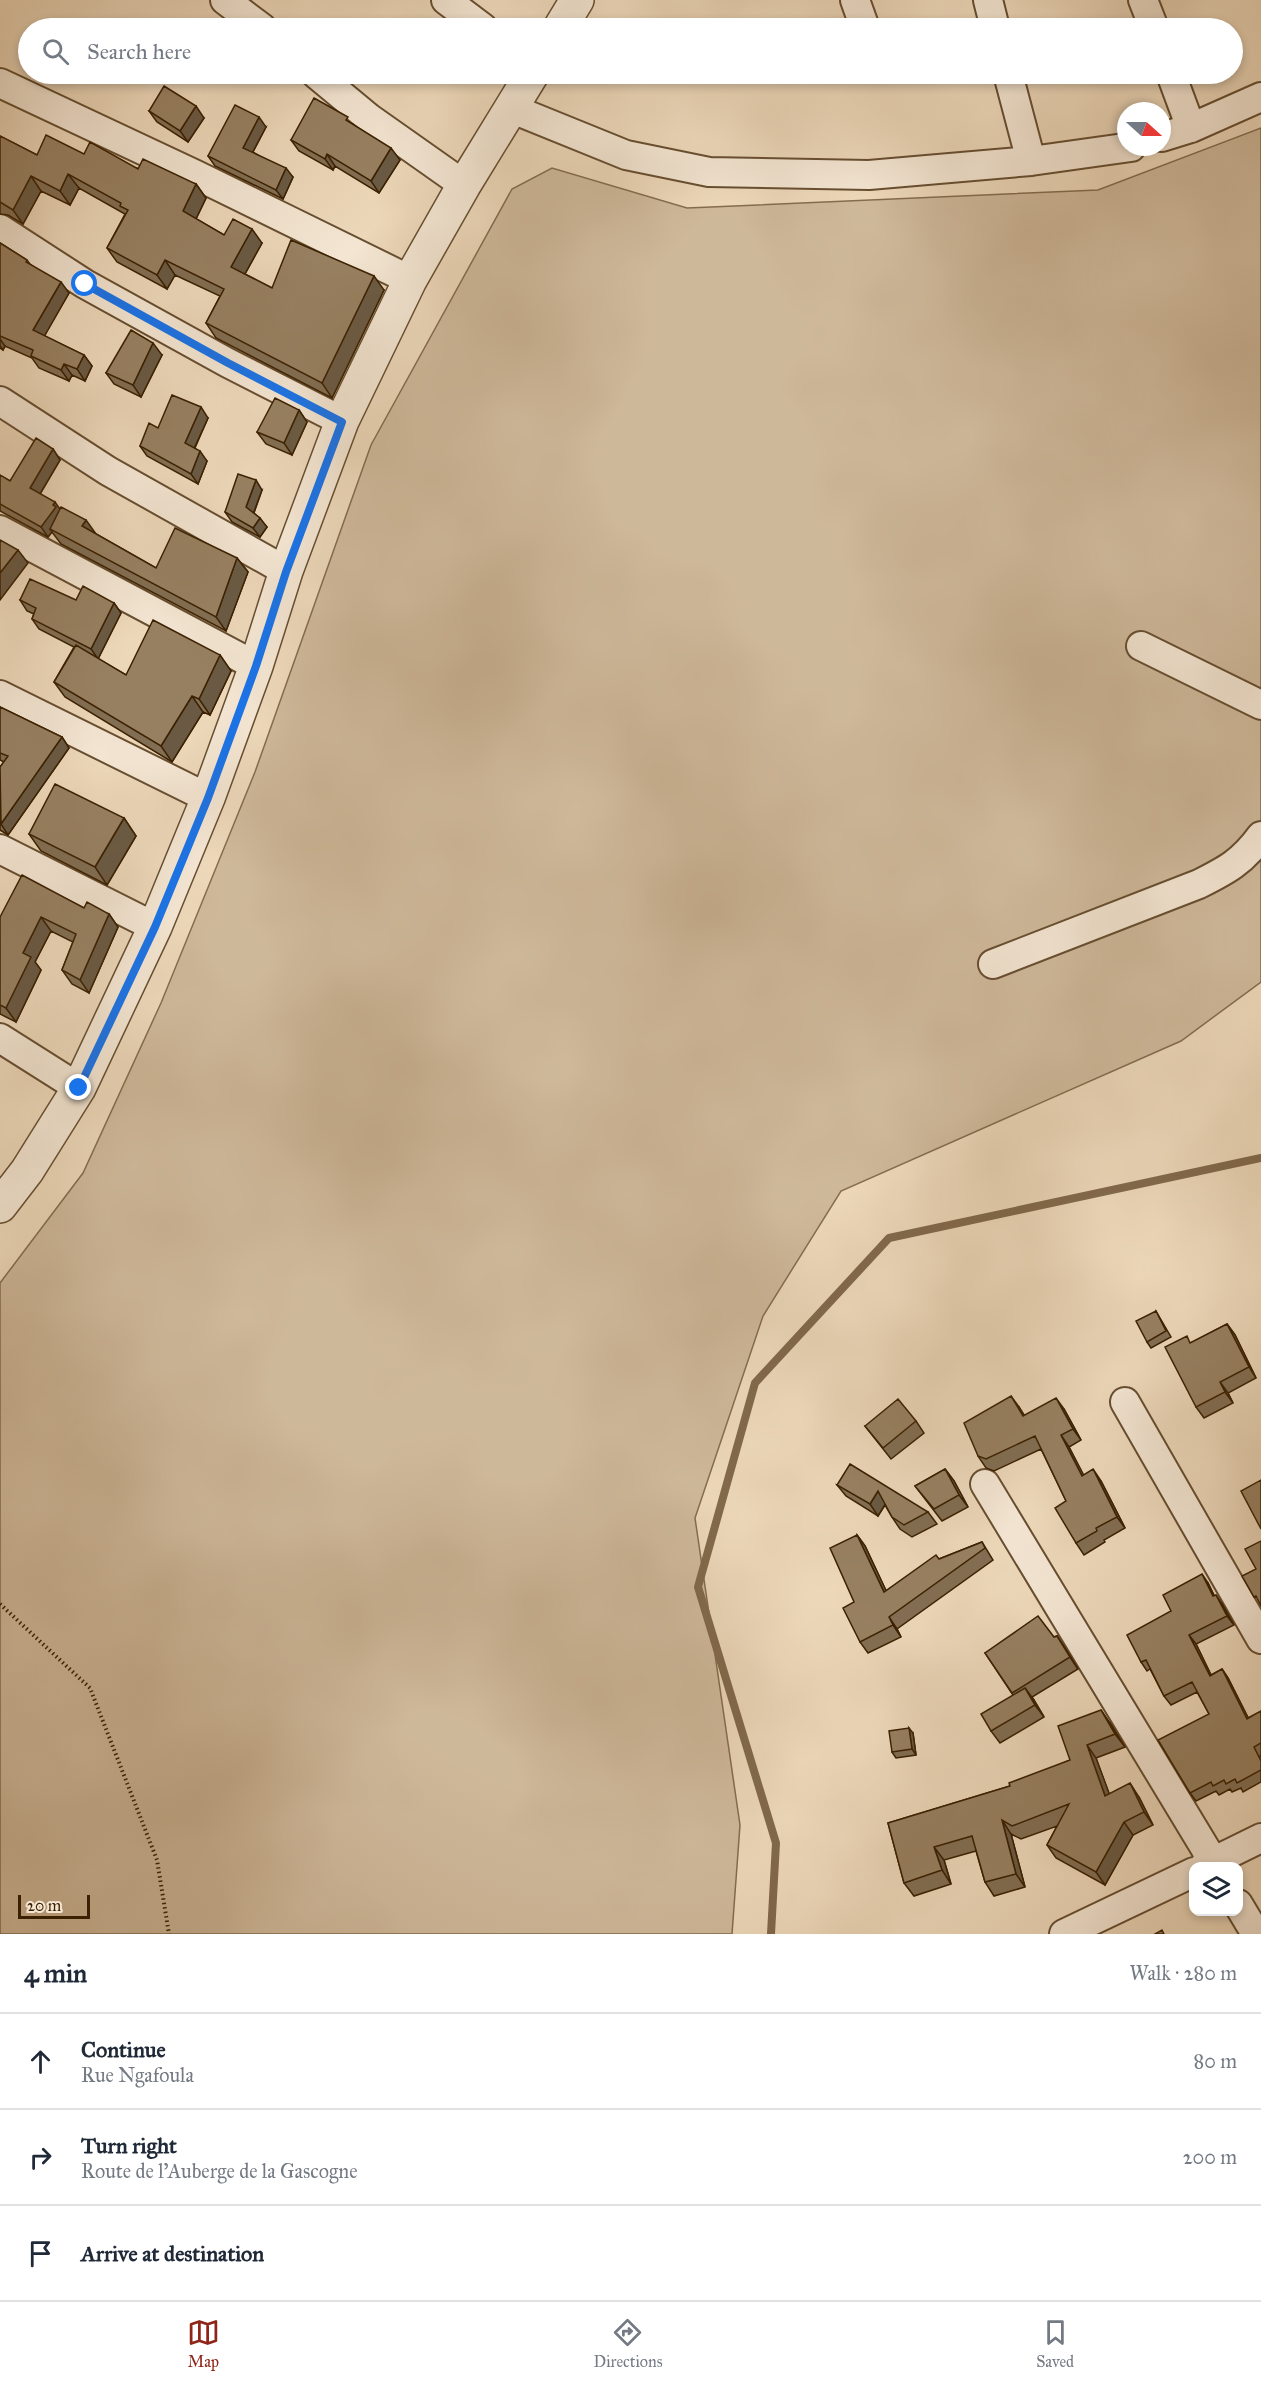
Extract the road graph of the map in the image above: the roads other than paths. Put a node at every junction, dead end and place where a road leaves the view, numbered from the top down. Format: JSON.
{"nodes":[{"id":1,"x":225,"y":0,"type":"edge"},
{"id":2,"x":446,"y":0,"type":"edge"},
{"id":3,"x":577,"y":0,"type":"edge"},
{"id":4,"x":855,"y":0,"type":"edge"},
{"id":5,"x":988,"y":0,"type":"edge"},
{"id":6,"x":1143,"y":0,"type":"edge"},
{"id":7,"x":249,"y":18,"type":"edge"},
{"id":8,"x":470,"y":18,"type":"edge"},
{"id":9,"x":566,"y":18,"type":"edge"},
{"id":10,"x":861,"y":18,"type":"edge"},
{"id":11,"x":993,"y":18,"type":"edge"},
{"id":12,"x":1150,"y":18,"type":"edge"},
{"id":13,"x":0,"y":83,"type":"edge"},
{"id":14,"x":328,"y":84,"type":"edge"},
{"id":15,"x":526,"y":84,"type":"edge"},
{"id":16,"x":1011,"y":84,"type":"edge"},
{"id":17,"x":1175,"y":84,"type":"edge"},
{"id":18,"x":1261,"y":97,"type":"edge"},
{"id":19,"x":510,"y":108,"type":"junction"},
{"id":20,"x":1191,"y":128,"type":"junction"},
{"id":21,"x":1171,"y":134,"type":"edge"},
{"id":22,"x":1117,"y":149,"type":"edge"},
{"id":23,"x":1031,"y":161,"type":"junction"},
{"id":24,"x":464,"y":185,"type":"junction"},
{"id":25,"x":0,"y":229,"type":"edge"},
{"id":26,"x":410,"y":280,"type":"junction"},
{"id":27,"x":0,"y":401,"type":"edge"},
{"id":28,"x":342,"y":422,"type":"junction"},
{"id":29,"x":0,"y":531,"type":"edge"},
{"id":30,"x":286,"y":572,"type":"junction"},
{"id":31,"x":1141,"y":646,"type":"dead end"},
{"id":32,"x":256,"y":666,"type":"junction"},
{"id":33,"x":0,"y":695,"type":"edge"},
{"id":34,"x":1261,"y":705,"type":"edge"},
{"id":35,"x":208,"y":798,"type":"junction"},
{"id":36,"x":1261,"y":836,"type":"edge"},
{"id":37,"x":0,"y":849,"type":"edge"},
{"id":38,"x":155,"y":927,"type":"junction"},
{"id":39,"x":993,"y":964,"type":"dead end"},
{"id":40,"x":0,"y":1038,"type":"edge"},
{"id":41,"x":79,"y":1088,"type":"junction"},
{"id":42,"x":0,"y":1206,"type":"edge"},
{"id":43,"x":1125,"y":1402,"type":"dead end"},
{"id":44,"x":985,"y":1484,"type":"dead end"},
{"id":45,"x":1261,"y":1639,"type":"edge"},
{"id":46,"x":1261,"y":1838,"type":"edge"},
{"id":47,"x":1204,"y":1862,"type":"edge"},
{"id":48,"x":1216,"y":1862,"type":"edge"},
{"id":49,"x":1189,"y":1876,"type":"edge"},
{"id":50,"x":1243,"y":1911,"type":"edge"},
{"id":51,"x":1080,"y":1931,"type":"edge"},
{"id":52,"x":1256,"y":1934,"type":"edge"}],
"edges":[{"from":1,"to":7,"type":"street"},
{"from":2,"to":8,"type":"street"},
{"from":3,"to":9,"type":"street"},
{"from":4,"to":10,"type":"street"},
{"from":5,"to":11,"type":"street"},
{"from":6,"to":12,"type":"street"},
{"from":13,"to":26,"type":"street"},
{"from":14,"to":24,"type":"street"},
{"from":15,"to":19,"type":"street"},
{"from":16,"to":23,"type":"street"},
{"from":17,"to":20,"type":"street"},
{"from":18,"to":20,"type":"street"},
{"from":19,"to":23,"type":"street"},
{"from":19,"to":24,"type":"street"},
{"from":20,"to":21,"type":"street"},
{"from":22,"to":23,"type":"street"},
{"from":24,"to":26,"type":"street"},
{"from":25,"to":28,"type":"street"},
{"from":26,"to":28,"type":"street"},
{"from":27,"to":30,"type":"street"},
{"from":28,"to":30,"type":"street"},
{"from":29,"to":32,"type":"street"},
{"from":30,"to":32,"type":"street"},
{"from":31,"to":34,"type":"street"},
{"from":32,"to":35,"type":"street"},
{"from":33,"to":35,"type":"street"},
{"from":35,"to":38,"type":"street"},
{"from":36,"to":39,"type":"street"},
{"from":37,"to":38,"type":"street"},
{"from":38,"to":41,"type":"street"},
{"from":40,"to":41,"type":"street"},
{"from":41,"to":42,"type":"street"},
{"from":43,"to":45,"type":"street"},
{"from":44,"to":47,"type":"street"},
{"from":46,"to":48,"type":"street"},
{"from":49,"to":51,"type":"street"},
{"from":50,"to":52,"type":"street"}]}
